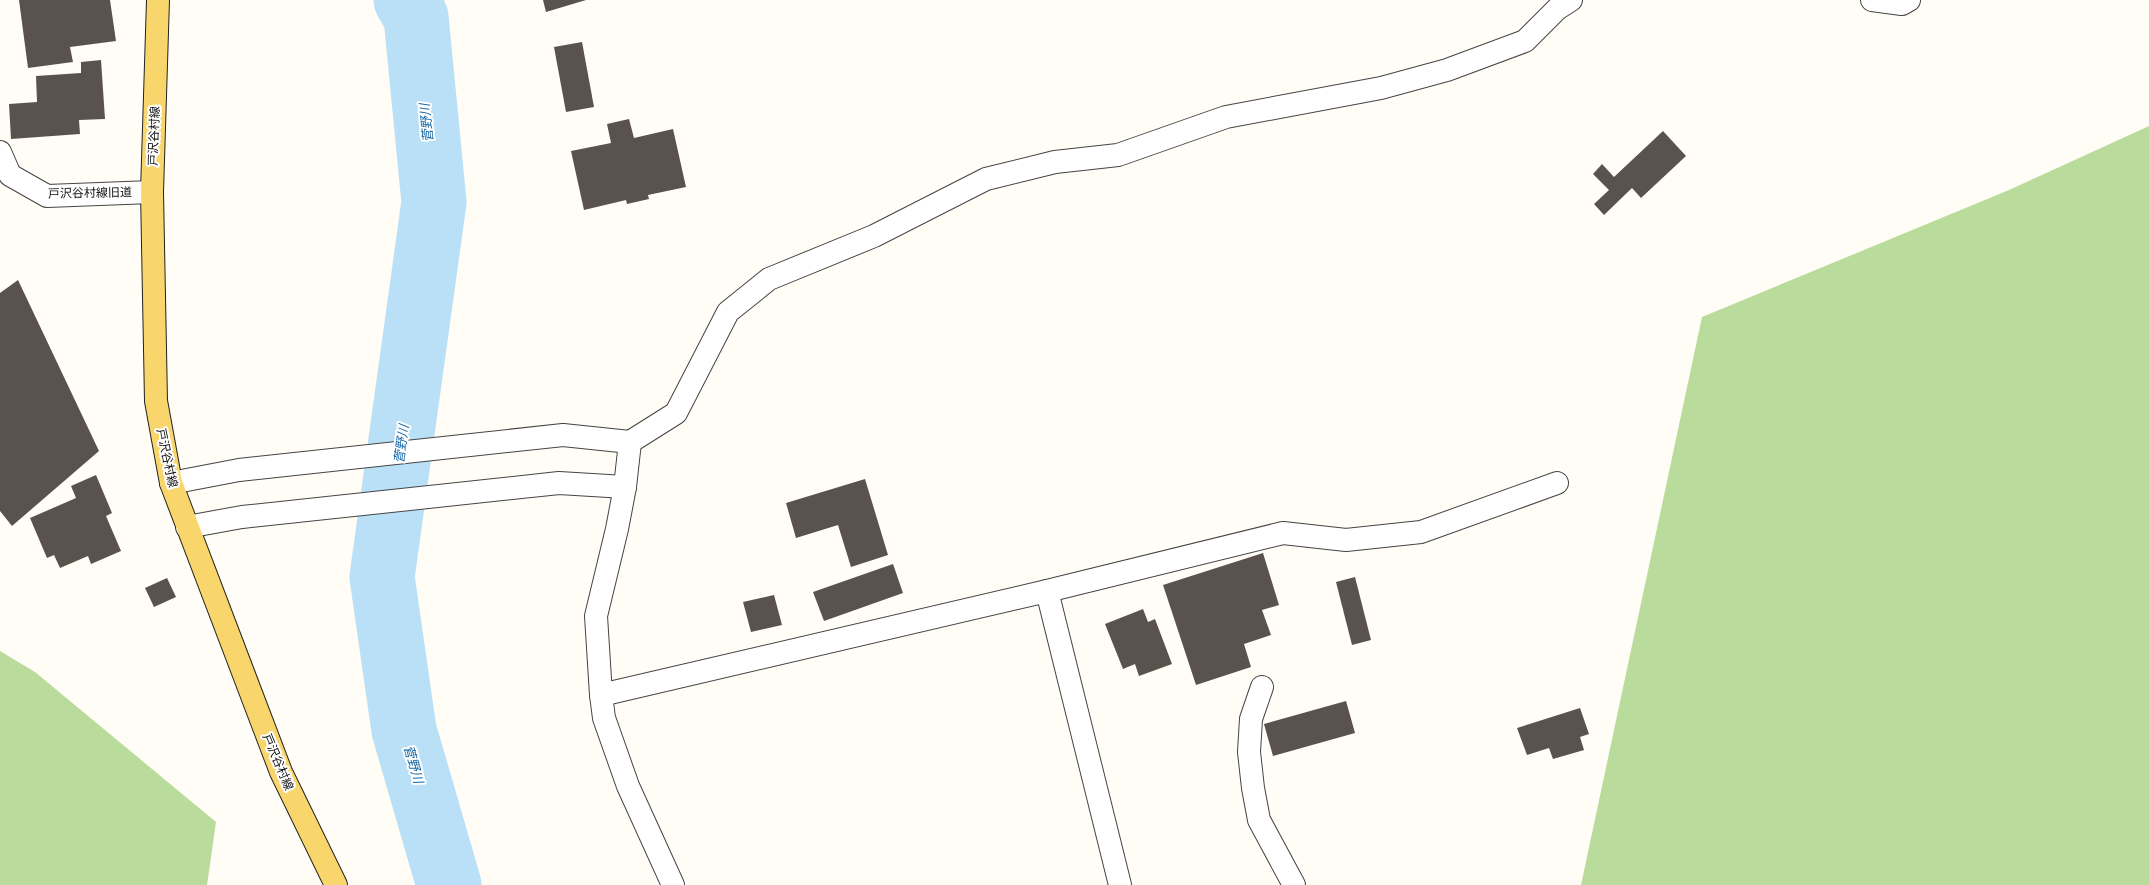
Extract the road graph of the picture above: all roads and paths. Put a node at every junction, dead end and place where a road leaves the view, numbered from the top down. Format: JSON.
{"nodes":[{"id":1,"x":158,"y":0,"type":"edge"},
{"id":2,"x":1571,"y":0,"type":"edge"},
{"id":3,"x":1872,"y":0,"type":"edge"},
{"id":4,"x":1908,"y":0,"type":"edge"},
{"id":5,"x":0,"y":152,"type":"edge"},
{"id":6,"x":152,"y":192,"type":"junction"},
{"id":7,"x":630,"y":442,"type":"junction"},
{"id":8,"x":171,"y":483,"type":"junction"},
{"id":9,"x":1557,"y":483,"type":"dead end"},
{"id":10,"x":625,"y":487,"type":"junction"},
{"id":11,"x":187,"y":527,"type":"junction"},
{"id":12,"x":1047,"y":591,"type":"junction"},
{"id":13,"x":1262,"y":687,"type":"dead end"},
{"id":14,"x":601,"y":695,"type":"junction"},
{"id":15,"x":336,"y":885,"type":"edge"},
{"id":16,"x":673,"y":885,"type":"edge"},
{"id":17,"x":1120,"y":885,"type":"edge"},
{"id":18,"x":1294,"y":885,"type":"edge"}],
"edges":[{"from":1,"to":6,"type":"main road","name":"戸沢谷村線"},
{"from":2,"to":7,"type":"street"},
{"from":3,"to":4,"type":"street"},
{"from":5,"to":6,"type":"street","name":"戸沢谷村線旧道"},
{"from":6,"to":8,"type":"main road","name":"戸沢谷村線"},
{"from":7,"to":8,"type":"street"},
{"from":7,"to":10,"type":"street"},
{"from":8,"to":11,"type":"main road","name":"戸沢谷村線"},
{"from":9,"to":12,"type":"street"},
{"from":10,"to":11,"type":"street"},
{"from":10,"to":14,"type":"street"},
{"from":11,"to":15,"type":"main road","name":"戸沢谷村線"},
{"from":12,"to":14,"type":"street"},
{"from":12,"to":17,"type":"street"},
{"from":13,"to":18,"type":"street"},
{"from":14,"to":16,"type":"street"}]}
